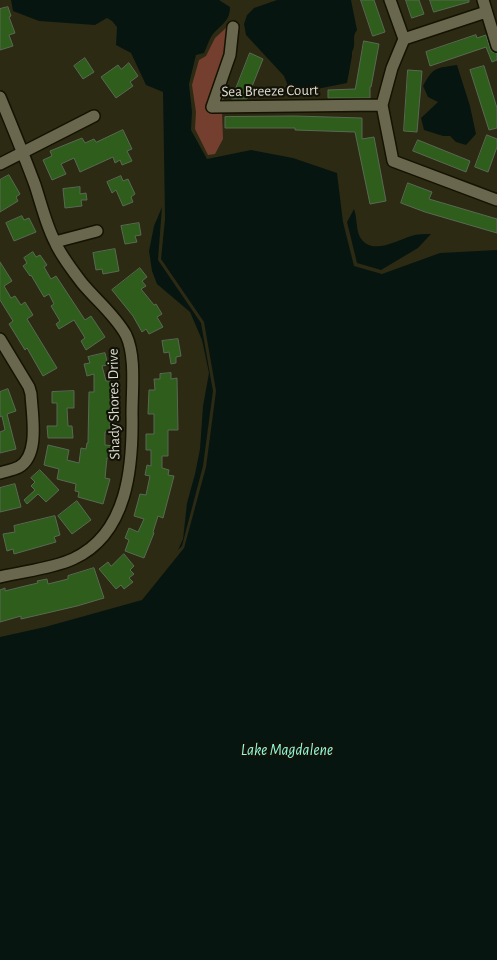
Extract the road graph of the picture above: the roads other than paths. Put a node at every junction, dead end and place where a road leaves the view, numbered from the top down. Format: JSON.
{"nodes":[{"id":1,"x":390,"y":0,"type":"edge"},
{"id":2,"x":484,"y":6,"type":"edge"},
{"id":3,"x":233,"y":27,"type":"dead end"},
{"id":4,"x":404,"y":39,"type":"junction"},
{"id":5,"x":497,"y":46,"type":"edge"},
{"id":6,"x":0,"y":97,"type":"edge"},
{"id":7,"x":382,"y":105,"type":"junction"},
{"id":8,"x":94,"y":116,"type":"dead end"},
{"id":9,"x":23,"y":151,"type":"junction"},
{"id":10,"x":0,"y":164,"type":"edge"},
{"id":11,"x":497,"y":200,"type":"edge"},
{"id":12,"x":97,"y":231,"type":"dead end"},
{"id":13,"x":55,"y":242,"type":"junction"},
{"id":14,"x":0,"y":339,"type":"edge"},
{"id":15,"x":0,"y":472,"type":"edge"},
{"id":16,"x":0,"y":576,"type":"edge"}],
"edges":[{"from":1,"to":4,"type":"street"},
{"from":2,"to":4,"type":"street"},
{"from":2,"to":5,"type":"street"},
{"from":3,"to":7,"type":"street","name":"Sea Breeze Court"},
{"from":4,"to":7,"type":"street"},
{"from":6,"to":9,"type":"street","name":"Shady Shores Drive"},
{"from":7,"to":11,"type":"street"},
{"from":8,"to":9,"type":"street"},
{"from":9,"to":10,"type":"street"},
{"from":9,"to":13,"type":"street","name":"Shady Shores Drive"},
{"from":12,"to":13,"type":"street"},
{"from":13,"to":16,"type":"street","name":"Shady Shores Drive"},
{"from":14,"to":15,"type":"street"}]}
